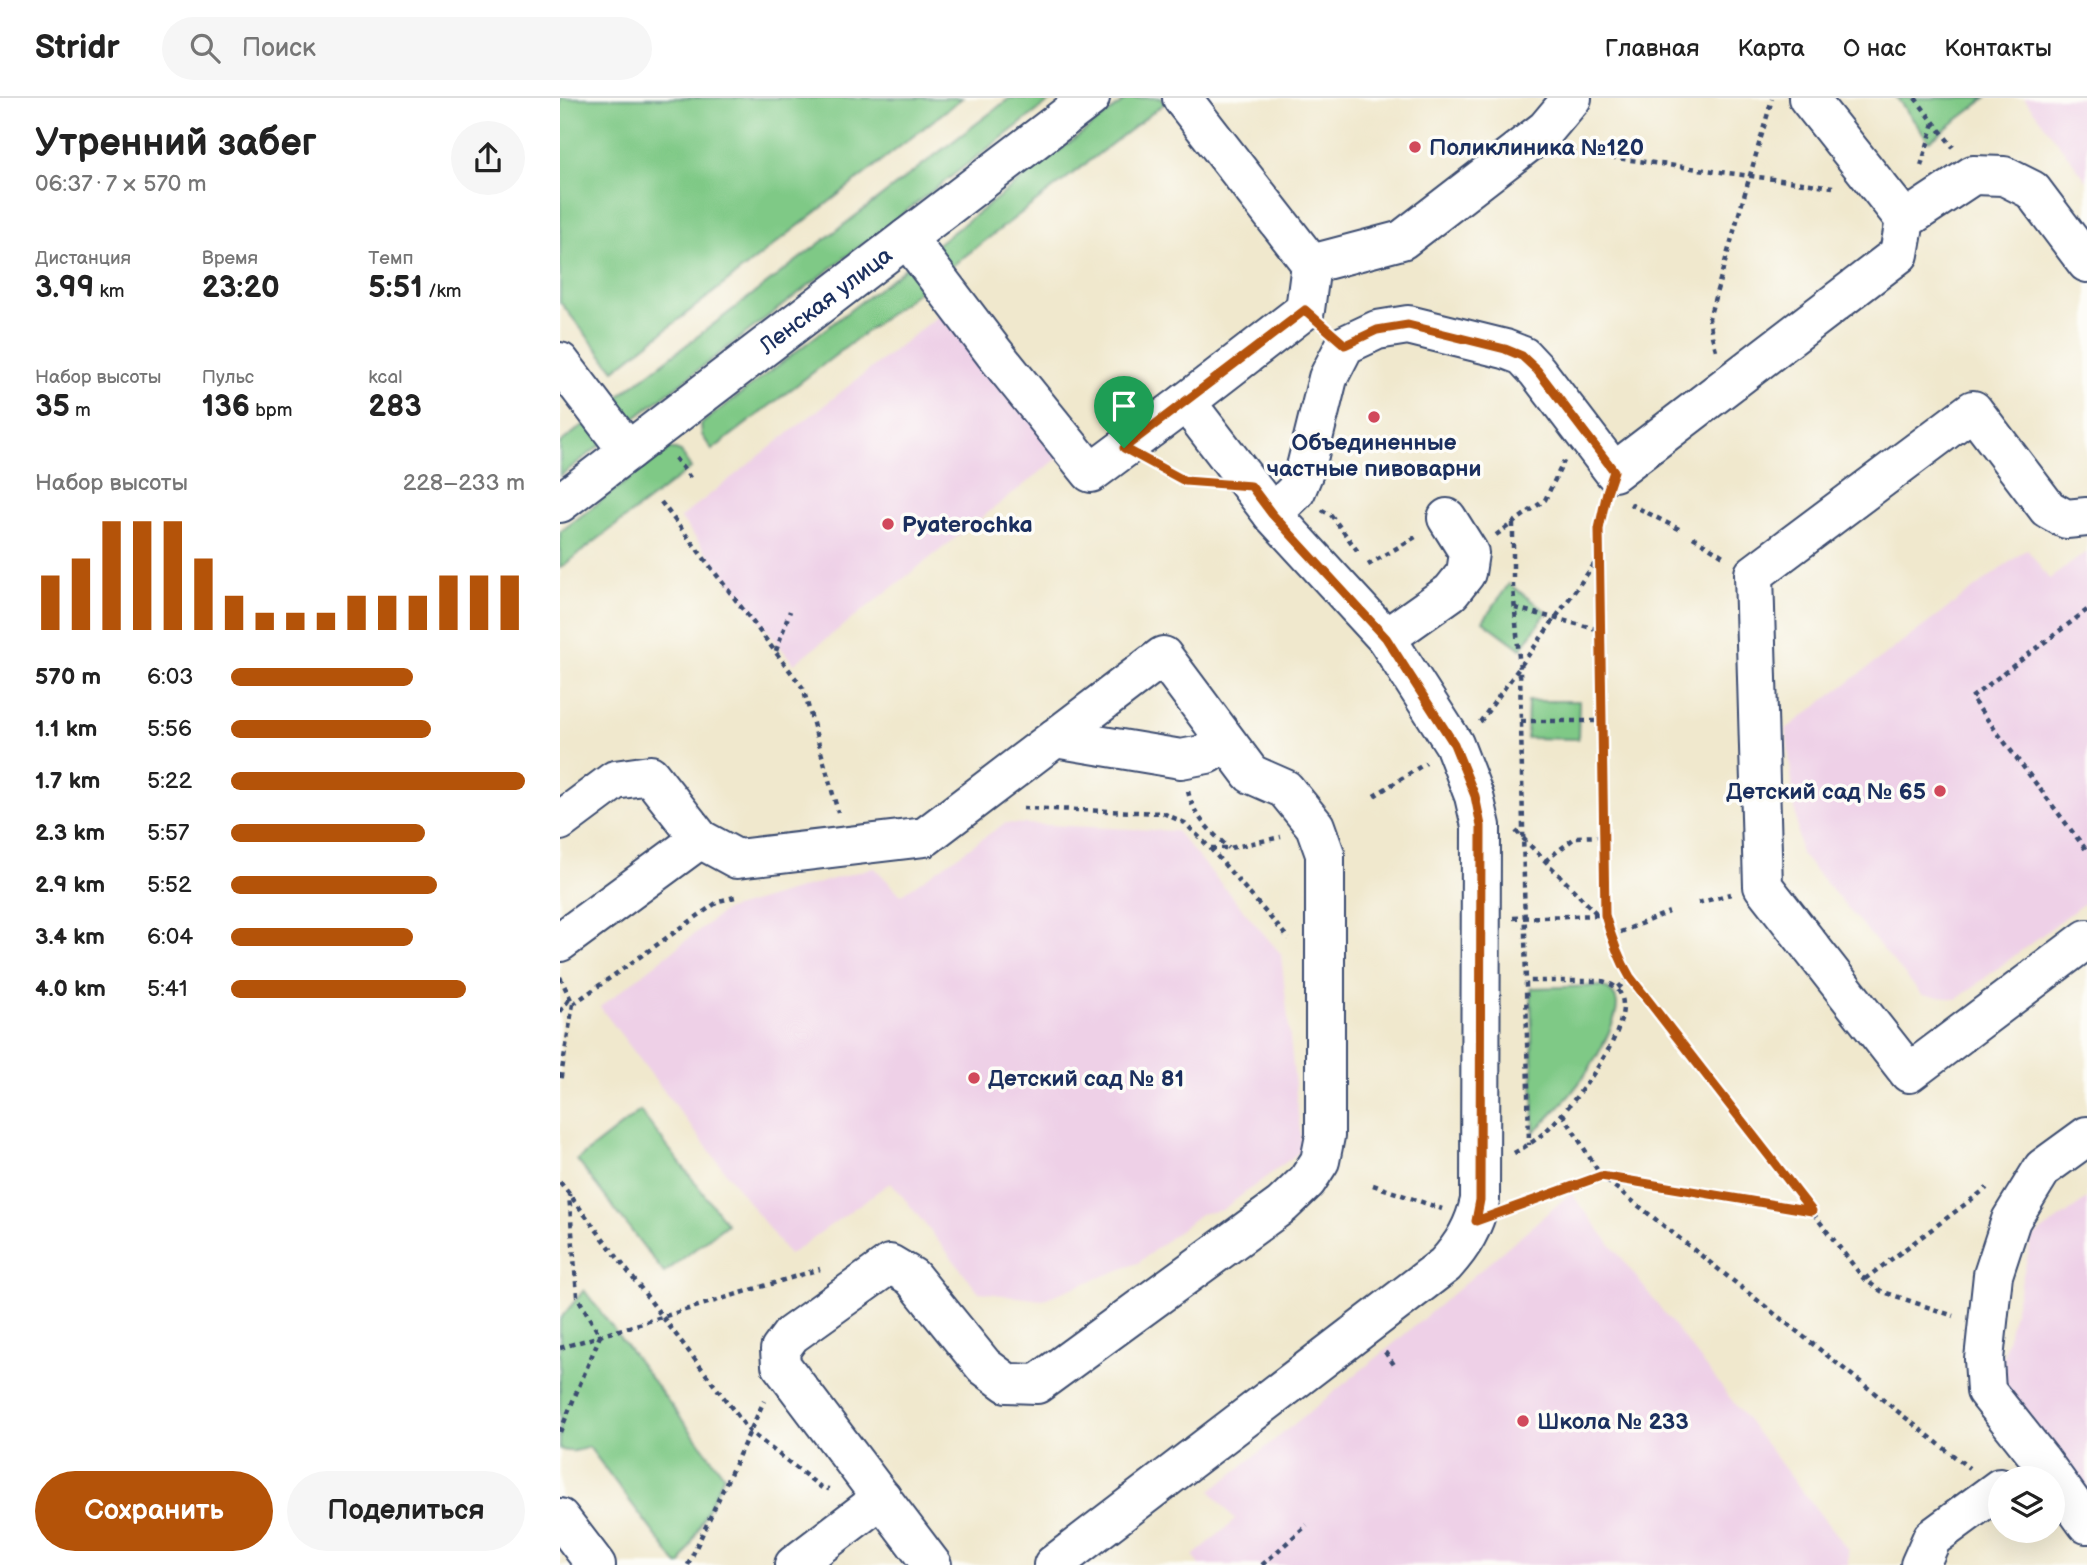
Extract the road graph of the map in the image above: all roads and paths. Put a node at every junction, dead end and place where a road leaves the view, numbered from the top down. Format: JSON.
{"nodes":[{"id":1,"x":1090,"y":98,"type":"edge"},
{"id":2,"x":1182,"y":98,"type":"edge"},
{"id":3,"x":1572,"y":98,"type":"edge"},
{"id":4,"x":1773,"y":98,"type":"edge"},
{"id":5,"x":1808,"y":98,"type":"edge"},
{"id":6,"x":1915,"y":98,"type":"edge"},
{"id":7,"x":1563,"y":151,"type":"dead end"},
{"id":8,"x":1751,"y":174,"type":"junction"},
{"id":9,"x":1973,"y":175,"type":"junction"},
{"id":10,"x":1880,"y":189,"type":"junction"},
{"id":11,"x":1905,"y":220,"type":"junction"},
{"id":12,"x":907,"y":238,"type":"junction"},
{"id":13,"x":2087,"y":263,"type":"edge"},
{"id":14,"x":1311,"y":264,"type":"junction"},
{"id":15,"x":1305,"y":310,"type":"junction"},
{"id":16,"x":1345,"y":345,"type":"junction"},
{"id":17,"x":560,"y":362,"type":"edge"},
{"id":18,"x":1729,"y":384,"type":"junction"},
{"id":19,"x":1186,"y":402,"type":"junction"},
{"id":20,"x":1587,"y":436,"type":"junction"},
{"id":21,"x":1124,"y":448,"type":"junction"},
{"id":22,"x":628,"y":451,"type":"junction"},
{"id":23,"x":1611,"y":482,"type":"junction"},
{"id":24,"x":1261,"y":500,"type":"junction"},
{"id":25,"x":661,"y":502,"type":"dead end"},
{"id":26,"x":560,"y":503,"type":"edge"},
{"id":27,"x":2087,"y":517,"type":"edge"},
{"id":28,"x":1447,"y":518,"type":"dead end"},
{"id":29,"x":1513,"y":523,"type":"junction"},
{"id":30,"x":1681,"y":530,"type":"dead end"},
{"id":31,"x":1469,"y":553,"type":"junction"},
{"id":32,"x":1599,"y":559,"type":"junction"},
{"id":33,"x":1515,"y":608,"type":"junction"},
{"id":34,"x":2087,"y":610,"type":"edge"},
{"id":35,"x":790,"y":611,"type":"dead end"},
{"id":36,"x":1557,"y":618,"type":"junction"},
{"id":37,"x":1600,"y":630,"type":"junction"},
{"id":38,"x":1386,"y":638,"type":"junction"},
{"id":39,"x":775,"y":652,"type":"junction"},
{"id":40,"x":1520,"y":669,"type":"junction"},
{"id":41,"x":1521,"y":721,"type":"junction"},
{"id":42,"x":1602,"y":721,"type":"junction"},
{"id":43,"x":1055,"y":738,"type":"junction"},
{"id":44,"x":1226,"y":742,"type":"junction"},
{"id":45,"x":1454,"y":744,"type":"junction"},
{"id":46,"x":1181,"y":759,"type":"junction"},
{"id":47,"x":1374,"y":796,"type":"dead end"},
{"id":48,"x":1016,"y":808,"type":"dead end"},
{"id":49,"x":560,"y":821,"type":"edge"},
{"id":50,"x":1315,"y":826,"type":"junction"},
{"id":51,"x":1515,"y":830,"type":"dead end"},
{"id":52,"x":1604,"y":836,"type":"junction"},
{"id":53,"x":700,"y":839,"type":"junction"},
{"id":54,"x":1523,"y":839,"type":"junction"},
{"id":55,"x":848,"y":847,"type":"junction"},
{"id":56,"x":1210,"y":848,"type":"junction"},
{"id":57,"x":1230,"y":848,"type":"junction"},
{"id":58,"x":2087,"y":851,"type":"edge"},
{"id":59,"x":1545,"y":861,"type":"junction"},
{"id":60,"x":746,"y":894,"type":"dead end"},
{"id":61,"x":1669,"y":912,"type":"dead end"},
{"id":62,"x":1598,"y":915,"type":"junction"},
{"id":63,"x":1605,"y":915,"type":"junction"},
{"id":64,"x":1525,"y":918,"type":"junction"},
{"id":65,"x":1481,"y":919,"type":"junction"},
{"id":66,"x":1611,"y":936,"type":"junction"},
{"id":67,"x":2087,"y":939,"type":"edge"},
{"id":68,"x":560,"y":942,"type":"edge"},
{"id":69,"x":1292,"y":942,"type":"dead end"},
{"id":70,"x":560,"y":977,"type":"edge"},
{"id":71,"x":1630,"y":977,"type":"junction"},
{"id":72,"x":1526,"y":981,"type":"junction"},
{"id":73,"x":1618,"y":988,"type":"junction"},
{"id":74,"x":572,"y":1001,"type":"junction"},
{"id":75,"x":560,"y":1012,"type":"edge"},
{"id":76,"x":560,"y":1082,"type":"edge"},
{"id":77,"x":1563,"y":1114,"type":"junction"},
{"id":78,"x":2087,"y":1136,"type":"edge"},
{"id":79,"x":1529,"y":1145,"type":"junction"},
{"id":80,"x":1480,"y":1166,"type":"junction"},
{"id":81,"x":2043,"y":1168,"type":"junction"},
{"id":82,"x":1601,"y":1176,"type":"junction"},
{"id":83,"x":560,"y":1182,"type":"edge"},
{"id":84,"x":1373,"y":1185,"type":"dead end"},
{"id":85,"x":569,"y":1193,"type":"junction"},
{"id":86,"x":1812,"y":1211,"type":"junction"},
{"id":87,"x":1476,"y":1221,"type":"junction"},
{"id":88,"x":822,"y":1269,"type":"dead end"},
{"id":89,"x":1864,"y":1279,"type":"junction"},
{"id":90,"x":662,"y":1316,"type":"junction"},
{"id":91,"x":1988,"y":1324,"type":"junction"},
{"id":92,"x":600,"y":1336,"type":"junction"},
{"id":93,"x":560,"y":1348,"type":"edge"},
{"id":94,"x":781,"y":1366,"type":"junction"},
{"id":95,"x":560,"y":1432,"type":"edge"},
{"id":96,"x":750,"y":1432,"type":"junction"},
{"id":97,"x":1995,"y":1466,"type":"edge"},
{"id":98,"x":2009,"y":1466,"type":"edge"},
{"id":99,"x":1988,"y":1497,"type":"edge"},
{"id":100,"x":882,"y":1498,"type":"junction"},
{"id":101,"x":2065,"y":1511,"type":"edge"},
{"id":102,"x":560,"y":1518,"type":"edge"},
{"id":103,"x":2087,"y":1524,"type":"edge"},
{"id":104,"x":1307,"y":1525,"type":"dead end"},
{"id":105,"x":596,"y":1565,"type":"edge"},
{"id":106,"x":688,"y":1565,"type":"edge"},
{"id":107,"x":794,"y":1565,"type":"edge"},
{"id":108,"x":932,"y":1565,"type":"edge"},
{"id":109,"x":1053,"y":1565,"type":"edge"},
{"id":110,"x":1262,"y":1565,"type":"edge"},
{"id":111,"x":1920,"y":1565,"type":"edge"}],
"edges":[{"from":1,"to":12,"type":"street","name":"Ленская улица"},
{"from":2,"to":14,"type":"street"},
{"from":3,"to":14,"type":"street"},
{"from":4,"to":8,"type":"path"},
{"from":5,"to":10,"type":"street"},
{"from":6,"to":9,"type":"path"},
{"from":7,"to":8,"type":"path"},
{"from":8,"to":10,"type":"path"},
{"from":8,"to":18,"type":"path"},
{"from":9,"to":11,"type":"street"},
{"from":9,"to":13,"type":"street"},
{"from":10,"to":11,"type":"street"},
{"from":11,"to":18,"type":"street"},
{"from":12,"to":21,"type":"street"},
{"from":12,"to":22,"type":"street","name":"Ленская улица"},
{"from":14,"to":15,"type":"street"},
{"from":15,"to":16,"type":"street"},
{"from":15,"to":19,"type":"street"},
{"from":16,"to":20,"type":"street"},
{"from":16,"to":24,"type":"street"},
{"from":17,"to":22,"type":"street"},
{"from":18,"to":23,"type":"street"},
{"from":19,"to":21,"type":"street"},
{"from":19,"to":24,"type":"street"},
{"from":20,"to":23,"type":"street"},
{"from":20,"to":29,"type":"path"},
{"from":21,"to":24,"type":"path"},
{"from":22,"to":26,"type":"street","name":"Ленская улица"},
{"from":23,"to":30,"type":"path"},
{"from":23,"to":32,"type":"path"},
{"from":24,"to":38,"type":"street"},
{"from":25,"to":39,"type":"path"},
{"from":27,"to":67,"type":"street"},
{"from":28,"to":31,"type":"street"},
{"from":29,"to":31,"type":"path"},
{"from":29,"to":33,"type":"path"},
{"from":31,"to":38,"type":"street"},
{"from":32,"to":36,"type":"path"},
{"from":32,"to":37,"type":"path"},
{"from":33,"to":36,"type":"path"},
{"from":33,"to":40,"type":"path"},
{"from":34,"to":58,"type":"path"},
{"from":35,"to":39,"type":"path"},
{"from":36,"to":37,"type":"path"},
{"from":36,"to":40,"type":"path"},
{"from":37,"to":42,"type":"path"},
{"from":38,"to":45,"type":"street"},
{"from":39,"to":55,"type":"path"},
{"from":40,"to":41,"type":"path"},
{"from":40,"to":45,"type":"path"},
{"from":41,"to":42,"type":"path"},
{"from":41,"to":54,"type":"path"},
{"from":42,"to":52,"type":"path"},
{"from":43,"to":44,"type":"street"},
{"from":43,"to":46,"type":"street"},
{"from":43,"to":55,"type":"street"},
{"from":44,"to":46,"type":"street"},
{"from":44,"to":50,"type":"street"},
{"from":45,"to":47,"type":"path"},
{"from":45,"to":65,"type":"street"},
{"from":46,"to":57,"type":"path"},
{"from":48,"to":56,"type":"path"},
{"from":49,"to":53,"type":"street"},
{"from":50,"to":57,"type":"path"},
{"from":50,"to":94,"type":"street"},
{"from":51,"to":54,"type":"path"},
{"from":52,"to":59,"type":"path"},
{"from":52,"to":63,"type":"path"},
{"from":53,"to":55,"type":"street"},
{"from":53,"to":68,"type":"street"},
{"from":54,"to":59,"type":"path"},
{"from":54,"to":64,"type":"path"},
{"from":56,"to":57,"type":"path"},
{"from":56,"to":69,"type":"path"},
{"from":59,"to":62,"type":"path"},
{"from":60,"to":74,"type":"path"},
{"from":61,"to":66,"type":"path"},
{"from":62,"to":63,"type":"path"},
{"from":62,"to":64,"type":"path"},
{"from":63,"to":66,"type":"path"},
{"from":64,"to":65,"type":"path"},
{"from":64,"to":72,"type":"path"},
{"from":65,"to":80,"type":"street"},
{"from":66,"to":71,"type":"path"},
{"from":70,"to":74,"type":"path"},
{"from":71,"to":73,"type":"path"},
{"from":71,"to":86,"type":"path"},
{"from":72,"to":73,"type":"path"},
{"from":72,"to":79,"type":"path"},
{"from":73,"to":77,"type":"path"},
{"from":74,"to":75,"type":"path"},
{"from":74,"to":76,"type":"path"},
{"from":77,"to":79,"type":"path"},
{"from":77,"to":82,"type":"path"},
{"from":78,"to":81,"type":"street"},
{"from":79,"to":80,"type":"path"},
{"from":80,"to":87,"type":"street"},
{"from":81,"to":89,"type":"path"},
{"from":81,"to":91,"type":"street"},
{"from":82,"to":86,"type":"path"},
{"from":82,"to":87,"type":"path"},
{"from":82,"to":97,"type":"path"},
{"from":83,"to":85,"type":"path"},
{"from":84,"to":87,"type":"path"},
{"from":85,"to":90,"type":"path"},
{"from":85,"to":92,"type":"path"},
{"from":86,"to":89,"type":"path"},
{"from":87,"to":109,"type":"street"},
{"from":88,"to":90,"type":"path"},
{"from":89,"to":91,"type":"path"},
{"from":90,"to":92,"type":"path"},
{"from":90,"to":96,"type":"path"},
{"from":91,"to":98,"type":"street"},
{"from":92,"to":93,"type":"path"},
{"from":92,"to":95,"type":"path"},
{"from":94,"to":96,"type":"path"},
{"from":94,"to":100,"type":"street"},
{"from":96,"to":100,"type":"path"},
{"from":96,"to":106,"type":"path"},
{"from":99,"to":111,"type":"street"},
{"from":100,"to":107,"type":"street"},
{"from":100,"to":108,"type":"street"},
{"from":101,"to":103,"type":"street"},
{"from":102,"to":105,"type":"street"},
{"from":104,"to":110,"type":"path"}]}
